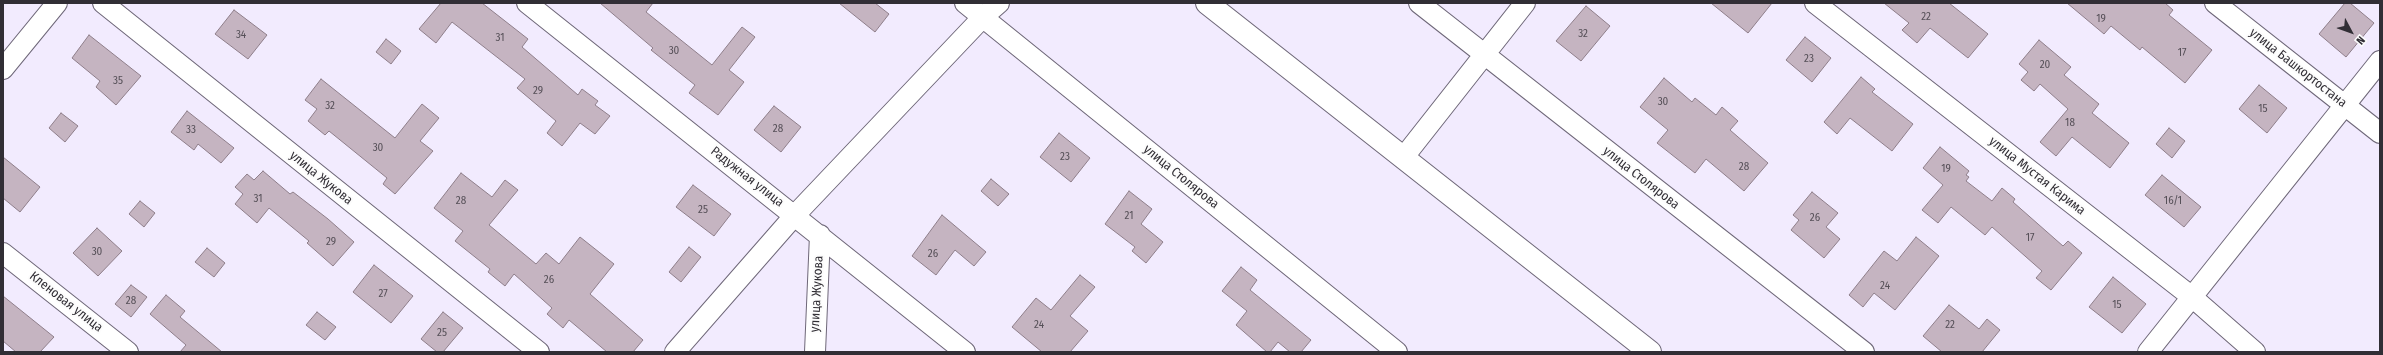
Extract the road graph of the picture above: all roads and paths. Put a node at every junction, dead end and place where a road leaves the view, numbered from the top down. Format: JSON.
{"nodes":[{"id":1,"x":57,"y":3,"type":"edge"},
{"id":2,"x":103,"y":3,"type":"edge"},
{"id":3,"x":526,"y":3,"type":"edge"},
{"id":4,"x":965,"y":3,"type":"edge"},
{"id":5,"x":999,"y":3,"type":"edge"},
{"id":6,"x":1207,"y":3,"type":"edge"},
{"id":7,"x":1419,"y":3,"type":"edge"},
{"id":8,"x":1525,"y":3,"type":"edge"},
{"id":9,"x":1815,"y":3,"type":"edge"},
{"id":10,"x":2215,"y":3,"type":"edge"},
{"id":11,"x":983,"y":17,"type":"junction"},
{"id":12,"x":1484,"y":54,"type":"junction"},
{"id":13,"x":2380,"y":61,"type":"edge"},
{"id":14,"x":3,"y":69,"type":"edge"},
{"id":15,"x":2346,"y":105,"type":"junction"},
{"id":16,"x":2380,"y":133,"type":"edge"},
{"id":17,"x":1403,"y":158,"type":"junction"},
{"id":18,"x":795,"y":215,"type":"junction"},
{"id":19,"x":820,"y":235,"type":"junction"},
{"id":20,"x":3,"y":253,"type":"edge"},
{"id":21,"x":2192,"y":297,"type":"junction"},
{"id":22,"x":128,"y":352,"type":"edge"},
{"id":23,"x":539,"y":352,"type":"edge"},
{"id":24,"x":675,"y":352,"type":"edge"},
{"id":25,"x":815,"y":352,"type":"edge"},
{"id":26,"x":965,"y":352,"type":"edge"},
{"id":27,"x":1397,"y":352,"type":"edge"},
{"id":28,"x":1650,"y":352,"type":"edge"},
{"id":29,"x":1864,"y":352,"type":"edge"},
{"id":30,"x":2148,"y":352,"type":"edge"},
{"id":31,"x":2255,"y":352,"type":"edge"}],
"edges":[{"from":1,"to":14,"type":"street"},
{"from":2,"to":23,"type":"street","name":"улица Жукова"},
{"from":3,"to":18,"type":"street","name":"Радужная улица"},
{"from":4,"to":11,"type":"street","name":"улица Столярова"},
{"from":5,"to":11,"type":"street"},
{"from":6,"to":17,"type":"main road"},
{"from":7,"to":12,"type":"street","name":"улица Столярова"},
{"from":8,"to":12,"type":"street"},
{"from":9,"to":21,"type":"street","name":"улица Мустая Карима"},
{"from":10,"to":15,"type":"street","name":"улица Башкортостана"},
{"from":11,"to":18,"type":"street"},
{"from":11,"to":27,"type":"street","name":"улица Столярова"},
{"from":12,"to":17,"type":"street"},
{"from":12,"to":29,"type":"street","name":"улица Столярова"},
{"from":13,"to":15,"type":"street"},
{"from":15,"to":16,"type":"street","name":"улица Башкортостана"},
{"from":15,"to":21,"type":"street"},
{"from":17,"to":28,"type":"main road"},
{"from":18,"to":19,"type":"street","name":"Радужная улица"},
{"from":18,"to":24,"type":"street"},
{"from":19,"to":25,"type":"street","name":"улица Жукова"},
{"from":19,"to":26,"type":"street","name":"Радужная улица"},
{"from":20,"to":22,"type":"street","name":"Кленовая улица"},
{"from":21,"to":30,"type":"street"},
{"from":21,"to":31,"type":"street","name":"улица Мустая Карима"}]}
